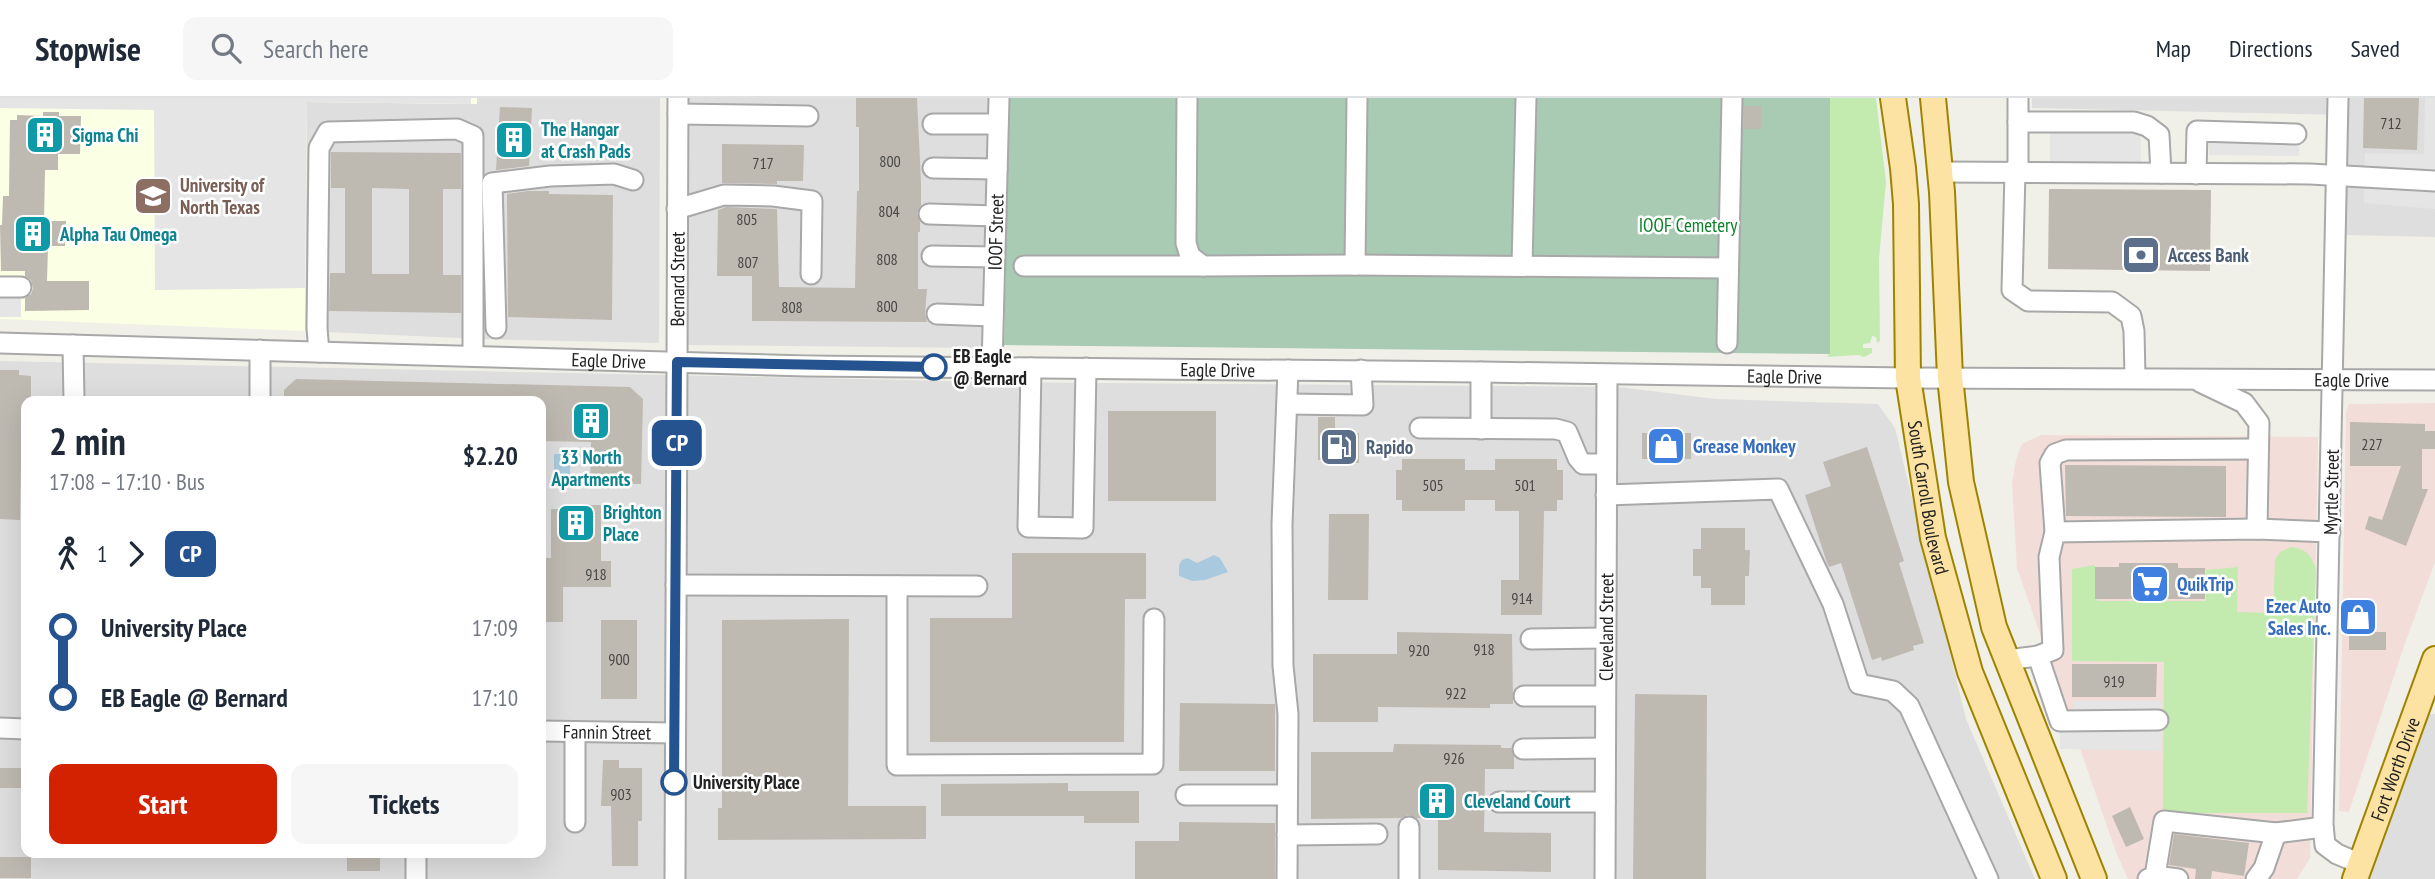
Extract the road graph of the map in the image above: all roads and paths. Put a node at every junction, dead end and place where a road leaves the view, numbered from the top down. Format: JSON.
{"nodes":[{"id":1,"x":999,"y":98,"type":"edge"},
{"id":2,"x":1187,"y":98,"type":"edge"},
{"id":3,"x":1357,"y":98,"type":"edge"},
{"id":4,"x":1526,"y":98,"type":"edge"},
{"id":5,"x":1732,"y":98,"type":"edge"},
{"id":6,"x":1893,"y":98,"type":"edge"},
{"id":7,"x":1933,"y":98,"type":"edge"},
{"id":8,"x":2018,"y":98,"type":"edge"},
{"id":9,"x":2339,"y":98,"type":"edge"},
{"id":10,"x":678,"y":106,"type":"edge"},
{"id":11,"x":808,"y":116,"type":"dead end"},
{"id":12,"x":2018,"y":122,"type":"junction"},
{"id":13,"x":933,"y":124,"type":"dead end"},
{"id":14,"x":998,"y":124,"type":"junction"},
{"id":15,"x":2296,"y":134,"type":"dead end"},
{"id":16,"x":933,"y":168,"type":"dead end"},
{"id":17,"x":997,"y":169,"type":"junction"},
{"id":18,"x":1940,"y":172,"type":"junction"},
{"id":19,"x":2015,"y":173,"type":"junction"},
{"id":20,"x":2161,"y":173,"type":"junction"},
{"id":21,"x":2196,"y":174,"type":"junction"},
{"id":22,"x":2336,"y":176,"type":"junction"},
{"id":23,"x":633,"y":180,"type":"dead end"},
{"id":24,"x":2435,"y":181,"type":"edge"},
{"id":25,"x":677,"y":209,"type":"junction"},
{"id":26,"x":929,"y":214,"type":"dead end"},
{"id":27,"x":996,"y":216,"type":"junction"},
{"id":28,"x":932,"y":256,"type":"dead end"},
{"id":29,"x":995,"y":257,"type":"junction"},
{"id":30,"x":1354,"y":265,"type":"junction"},
{"id":31,"x":1024,"y":266,"type":"dead end"},
{"id":32,"x":1203,"y":266,"type":"junction"},
{"id":33,"x":1522,"y":266,"type":"junction"},
{"id":34,"x":1727,"y":268,"type":"junction"},
{"id":35,"x":811,"y":274,"type":"dead end"},
{"id":36,"x":0,"y":287,"type":"edge"},
{"id":37,"x":21,"y":287,"type":"dead end"},
{"id":38,"x":937,"y":314,"type":"dead end"},
{"id":39,"x":993,"y":316,"type":"junction"},
{"id":40,"x":496,"y":328,"type":"dead end"},
{"id":41,"x":0,"y":343,"type":"edge"},
{"id":42,"x":1727,"y":343,"type":"dead end"},
{"id":43,"x":73,"y":345,"type":"junction"},
{"id":44,"x":260,"y":350,"type":"junction"},
{"id":45,"x":319,"y":352,"type":"junction"},
{"id":46,"x":472,"y":356,"type":"junction"},
{"id":47,"x":677,"y":362,"type":"junction"},
{"id":48,"x":992,"y":367,"type":"junction"},
{"id":49,"x":1031,"y":368,"type":"junction"},
{"id":50,"x":1086,"y":368,"type":"junction"},
{"id":51,"x":1288,"y":370,"type":"junction"},
{"id":52,"x":1361,"y":370,"type":"junction"},
{"id":53,"x":1481,"y":372,"type":"junction"},
{"id":54,"x":1607,"y":375,"type":"junction"},
{"id":55,"x":1950,"y":377,"type":"junction"},
{"id":56,"x":1908,"y":378,"type":"junction"},
{"id":57,"x":2135,"y":378,"type":"junction"},
{"id":58,"x":2193,"y":379,"type":"junction"},
{"id":59,"x":2333,"y":380,"type":"junction"},
{"id":60,"x":2435,"y":380,"type":"edge"},
{"id":61,"x":74,"y":396,"type":"edge"},
{"id":62,"x":260,"y":396,"type":"edge"},
{"id":63,"x":1287,"y":404,"type":"junction"},
{"id":64,"x":1420,"y":428,"type":"dead end"},
{"id":65,"x":1480,"y":429,"type":"junction"},
{"id":66,"x":2257,"y":449,"type":"junction"},
{"id":67,"x":1606,"y":464,"type":"junction"},
{"id":68,"x":1606,"y":495,"type":"junction"},
{"id":69,"x":2257,"y":529,"type":"junction"},
{"id":70,"x":2330,"y":531,"type":"junction"},
{"id":71,"x":2055,"y":532,"type":"junction"},
{"id":72,"x":676,"y":585,"type":"junction"},
{"id":73,"x":897,"y":586,"type":"junction"},
{"id":74,"x":977,"y":586,"type":"dead end"},
{"id":75,"x":1154,"y":619,"type":"dead end"},
{"id":76,"x":1605,"y":638,"type":"junction"},
{"id":77,"x":1531,"y":639,"type":"dead end"},
{"id":78,"x":2038,"y":656,"type":"junction"},
{"id":79,"x":2435,"y":659,"type":"edge"},
{"id":80,"x":2007,"y":660,"type":"junction"},
{"id":81,"x":1970,"y":672,"type":"junction"},
{"id":82,"x":1524,"y":696,"type":"dead end"},
{"id":83,"x":1605,"y":696,"type":"junction"},
{"id":84,"x":2158,"y":720,"type":"dead end"},
{"id":85,"x":0,"y":728,"type":"edge"},
{"id":86,"x":21,"y":729,"type":"edge"},
{"id":87,"x":546,"y":732,"type":"edge"},
{"id":88,"x":575,"y":732,"type":"junction"},
{"id":89,"x":674,"y":733,"type":"junction"},
{"id":90,"x":1605,"y":748,"type":"junction"},
{"id":91,"x":1523,"y":749,"type":"dead end"},
{"id":92,"x":1186,"y":794,"type":"dead end"},
{"id":93,"x":1287,"y":794,"type":"junction"},
{"id":94,"x":1499,"y":802,"type":"dead end"},
{"id":95,"x":1605,"y":802,"type":"junction"},
{"id":96,"x":575,"y":822,"type":"dead end"},
{"id":97,"x":1409,"y":827,"type":"dead end"},
{"id":98,"x":2323,"y":827,"type":"junction"},
{"id":99,"x":2276,"y":833,"type":"junction"},
{"id":100,"x":1377,"y":834,"type":"dead end"},
{"id":101,"x":1287,"y":835,"type":"junction"},
{"id":102,"x":416,"y":858,"type":"edge"},
{"id":103,"x":2358,"y":871,"type":"edge"},
{"id":104,"x":2152,"y":878,"type":"edge"},
{"id":105,"x":416,"y":879,"type":"edge"},
{"id":106,"x":675,"y":879,"type":"edge"},
{"id":107,"x":1287,"y":879,"type":"edge"},
{"id":108,"x":1409,"y":879,"type":"edge"},
{"id":109,"x":1605,"y":879,"type":"edge"},
{"id":110,"x":1988,"y":879,"type":"edge"},
{"id":111,"x":2054,"y":879,"type":"edge"},
{"id":112,"x":2094,"y":879,"type":"edge"},
{"id":113,"x":2178,"y":879,"type":"edge"},
{"id":114,"x":2256,"y":879,"type":"edge"}],
"edges":[{"from":1,"to":14,"type":"street","name":"IOOF Street"},
{"from":2,"to":32,"type":"street"},
{"from":3,"to":30,"type":"street"},
{"from":4,"to":33,"type":"street"},
{"from":5,"to":34,"type":"street"},
{"from":6,"to":56,"type":"main road","name":"South Carroll Boulevard"},
{"from":7,"to":18,"type":"main road","name":"South Carroll Boulevard"},
{"from":8,"to":12,"type":"street"},
{"from":9,"to":22,"type":"street","name":"Myrtle Street"},
{"from":10,"to":11,"type":"street"},
{"from":10,"to":25,"type":"street","name":"Bernard Street"},
{"from":12,"to":19,"type":"street"},
{"from":12,"to":20,"type":"street"},
{"from":13,"to":14,"type":"street"},
{"from":14,"to":17,"type":"street","name":"IOOF Street"},
{"from":15,"to":21,"type":"street"},
{"from":16,"to":17,"type":"street"},
{"from":17,"to":27,"type":"street","name":"IOOF Street"},
{"from":18,"to":19,"type":"street"},
{"from":18,"to":55,"type":"main road","name":"South Carroll Boulevard"},
{"from":19,"to":20,"type":"street"},
{"from":19,"to":57,"type":"street"},
{"from":20,"to":21,"type":"street"},
{"from":21,"to":22,"type":"street"},
{"from":22,"to":24,"type":"street"},
{"from":22,"to":59,"type":"street","name":"Myrtle Street"},
{"from":23,"to":40,"type":"street"},
{"from":25,"to":35,"type":"street"},
{"from":25,"to":47,"type":"street","name":"Bernard Street"},
{"from":26,"to":27,"type":"street"},
{"from":27,"to":29,"type":"street","name":"IOOF Street"},
{"from":28,"to":29,"type":"street"},
{"from":29,"to":39,"type":"street","name":"IOOF Street"},
{"from":30,"to":32,"type":"street"},
{"from":30,"to":33,"type":"street"},
{"from":31,"to":32,"type":"street"},
{"from":33,"to":34,"type":"street"},
{"from":34,"to":42,"type":"street"},
{"from":36,"to":37,"type":"street"},
{"from":38,"to":39,"type":"street"},
{"from":39,"to":48,"type":"street","name":"IOOF Street"},
{"from":41,"to":43,"type":"street","name":"Eagle Drive"},
{"from":43,"to":44,"type":"street","name":"Eagle Drive"},
{"from":43,"to":61,"type":"street"},
{"from":44,"to":45,"type":"street","name":"Eagle Drive"},
{"from":44,"to":62,"type":"street"},
{"from":45,"to":46,"type":"street","name":"Eagle Drive"},
{"from":45,"to":46,"type":"street"},
{"from":46,"to":47,"type":"street","name":"Eagle Drive"},
{"from":47,"to":48,"type":"street","name":"Eagle Drive"},
{"from":47,"to":72,"type":"street","name":"Bernard Street"},
{"from":48,"to":49,"type":"street","name":"Eagle Drive"},
{"from":49,"to":50,"type":"street","name":"Eagle Drive"},
{"from":49,"to":50,"type":"street"},
{"from":50,"to":51,"type":"street","name":"Eagle Drive"},
{"from":51,"to":52,"type":"street","name":"Eagle Drive"},
{"from":51,"to":63,"type":"street"},
{"from":52,"to":53,"type":"street","name":"Eagle Drive"},
{"from":52,"to":63,"type":"street"},
{"from":53,"to":54,"type":"street","name":"Eagle Drive"},
{"from":53,"to":65,"type":"street"},
{"from":54,"to":56,"type":"street","name":"Eagle Drive"},
{"from":54,"to":67,"type":"street","name":"Cleveland Street"},
{"from":55,"to":56,"type":"street","name":"Eagle Drive"},
{"from":55,"to":57,"type":"street","name":"Eagle Drive"},
{"from":55,"to":80,"type":"main road","name":"South Carroll Boulevard"},
{"from":56,"to":81,"type":"main road","name":"South Carroll Boulevard"},
{"from":57,"to":58,"type":"street","name":"Eagle Drive"},
{"from":58,"to":59,"type":"street","name":"Eagle Drive"},
{"from":58,"to":66,"type":"street"},
{"from":59,"to":60,"type":"street","name":"Eagle Drive"},
{"from":59,"to":70,"type":"street","name":"Myrtle Street"},
{"from":63,"to":93,"type":"street"},
{"from":64,"to":65,"type":"street"},
{"from":65,"to":67,"type":"street"},
{"from":66,"to":69,"type":"street"},
{"from":66,"to":71,"type":"street"},
{"from":67,"to":68,"type":"street","name":"Cleveland Street"},
{"from":68,"to":76,"type":"street","name":"Cleveland Street"},
{"from":68,"to":110,"type":"street"},
{"from":69,"to":70,"type":"street"},
{"from":69,"to":71,"type":"street"},
{"from":70,"to":98,"type":"street","name":"Myrtle Street"},
{"from":71,"to":78,"type":"street"},
{"from":72,"to":73,"type":"street"},
{"from":72,"to":89,"type":"street","name":"Bernard Street"},
{"from":73,"to":74,"type":"street"},
{"from":73,"to":75,"type":"street"},
{"from":76,"to":77,"type":"street"},
{"from":76,"to":83,"type":"street","name":"Cleveland Street"},
{"from":78,"to":80,"type":"street"},
{"from":78,"to":84,"type":"street"},
{"from":79,"to":103,"type":"main road","name":"Fort Worth Drive"},
{"from":80,"to":81,"type":"main road"},
{"from":80,"to":112,"type":"main road","name":"South Carroll Boulevard"},
{"from":81,"to":111,"type":"main road","name":"South Carroll Boulevard"},
{"from":82,"to":83,"type":"street"},
{"from":83,"to":90,"type":"street","name":"Cleveland Street"},
{"from":85,"to":86,"type":"street"},
{"from":87,"to":88,"type":"street","name":"Fannin Street"},
{"from":88,"to":89,"type":"street","name":"Fannin Street"},
{"from":88,"to":96,"type":"street"},
{"from":89,"to":106,"type":"street","name":"Bernard Street"},
{"from":90,"to":91,"type":"street"},
{"from":90,"to":95,"type":"street","name":"Cleveland Street"},
{"from":92,"to":93,"type":"street"},
{"from":93,"to":101,"type":"street"},
{"from":94,"to":95,"type":"street"},
{"from":95,"to":109,"type":"street","name":"Cleveland Street"},
{"from":97,"to":108,"type":"street"},
{"from":98,"to":99,"type":"street"},
{"from":98,"to":103,"type":"street"},
{"from":99,"to":104,"type":"street"},
{"from":99,"to":114,"type":"street"},
{"from":100,"to":101,"type":"street"},
{"from":101,"to":107,"type":"street"},
{"from":102,"to":105,"type":"street"},
{"from":104,"to":113,"type":"street"}]}
